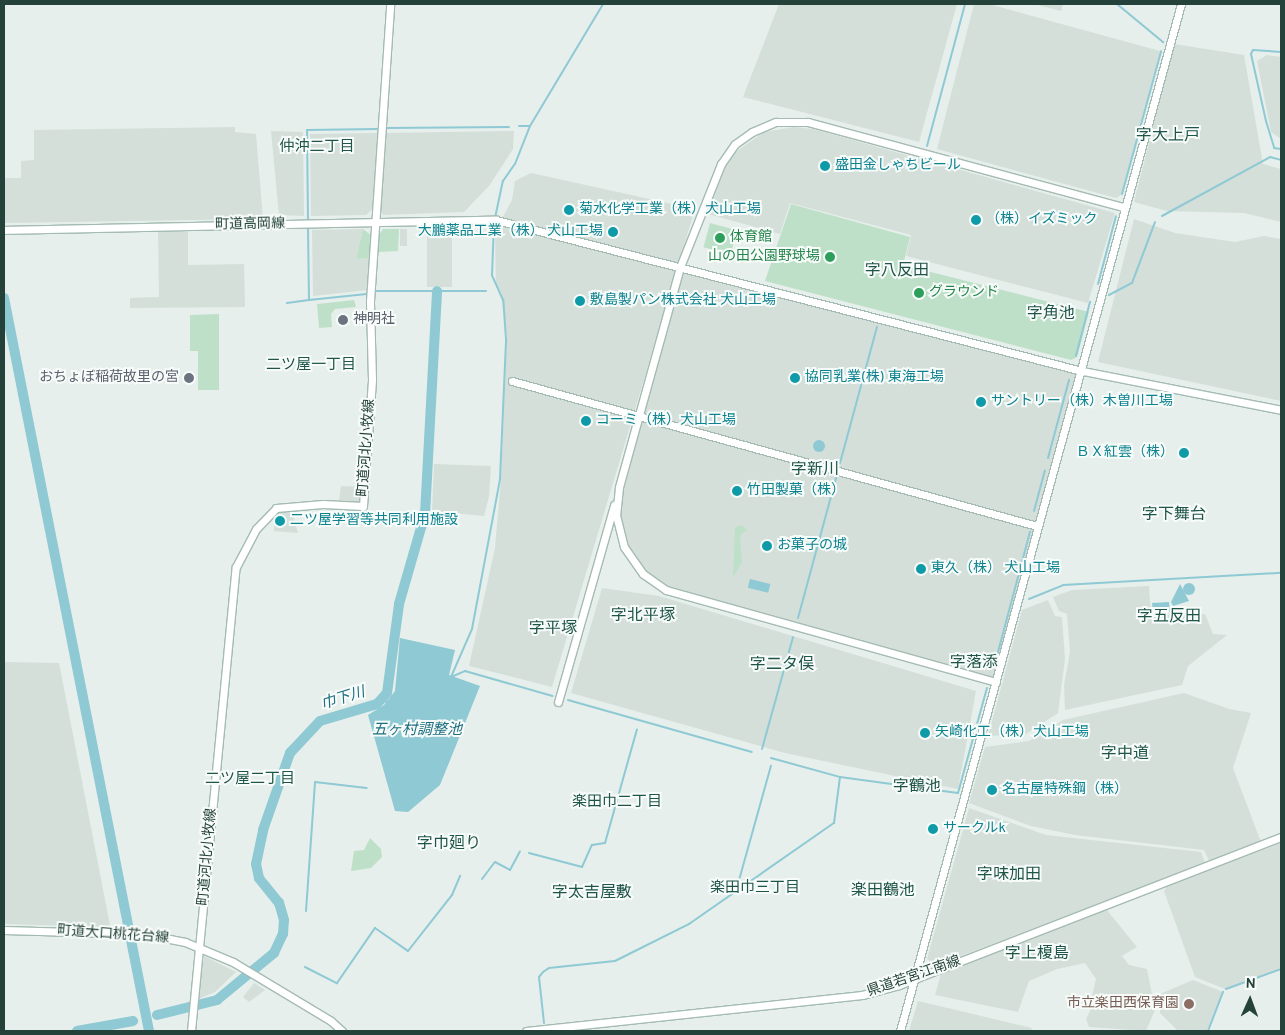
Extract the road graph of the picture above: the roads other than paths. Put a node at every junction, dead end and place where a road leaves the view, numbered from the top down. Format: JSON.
{"nodes":[{"id":1,"x":390,"y":4,"type":"edge"},
{"id":2,"x":1181,"y":4,"type":"edge"},
{"id":3,"x":1124,"y":208,"type":"junction"},
{"id":4,"x":375,"y":222,"type":"junction"},
{"id":5,"x":4,"y":230,"type":"edge"},
{"id":6,"x":680,"y":266,"type":"junction"},
{"id":7,"x":1078,"y":370,"type":"junction"},
{"id":8,"x":512,"y":381,"type":"dead end"},
{"id":9,"x":1281,"y":410,"type":"edge"},
{"id":10,"x":638,"y":415,"type":"junction"},
{"id":11,"x":616,"y":500,"type":"junction"},
{"id":12,"x":1037,"y":526,"type":"junction"},
{"id":13,"x":996,"y":682,"type":"junction"},
{"id":14,"x":558,"y":702,"type":"dead end"},
{"id":15,"x":1281,"y":837,"type":"edge"},
{"id":16,"x":4,"y":930,"type":"edge"},
{"id":17,"x":200,"y":946,"type":"junction"},
{"id":18,"x":917,"y":978,"type":"junction"},
{"id":19,"x":191,"y":1031,"type":"edge"},
{"id":20,"x":342,"y":1031,"type":"edge"},
{"id":21,"x":526,"y":1031,"type":"edge"},
{"id":22,"x":900,"y":1031,"type":"edge"}],
"edges":[{"from":1,"to":4,"type":"street","name":"町道河北小牧線"},
{"from":2,"to":3,"type":"street"},
{"from":3,"to":6,"type":"street"},
{"from":3,"to":7,"type":"street"},
{"from":4,"to":5,"type":"street","name":"町道高岡線"},
{"from":4,"to":6,"type":"street","name":"町道高岡線"},
{"from":4,"to":17,"type":"street","name":"町道河北小牧線"},
{"from":6,"to":7,"type":"street","name":"町道高岡線"},
{"from":6,"to":10,"type":"street"},
{"from":7,"to":9,"type":"street","name":"町道高岡線"},
{"from":7,"to":12,"type":"street"},
{"from":8,"to":10,"type":"street"},
{"from":10,"to":11,"type":"street"},
{"from":10,"to":12,"type":"street"},
{"from":11,"to":13,"type":"street"},
{"from":11,"to":14,"type":"street"},
{"from":12,"to":13,"type":"street"},
{"from":13,"to":18,"type":"street"},
{"from":15,"to":18,"type":"street","name":"県道若宮江南線"},
{"from":16,"to":17,"type":"street","name":"町道大口桃花台線"},
{"from":17,"to":19,"type":"street","name":"町道河北小牧線"},
{"from":17,"to":20,"type":"street","name":"町道大口桃花台線"},
{"from":18,"to":21,"type":"street","name":"県道若宮江南線"},
{"from":18,"to":22,"type":"street"}]}
